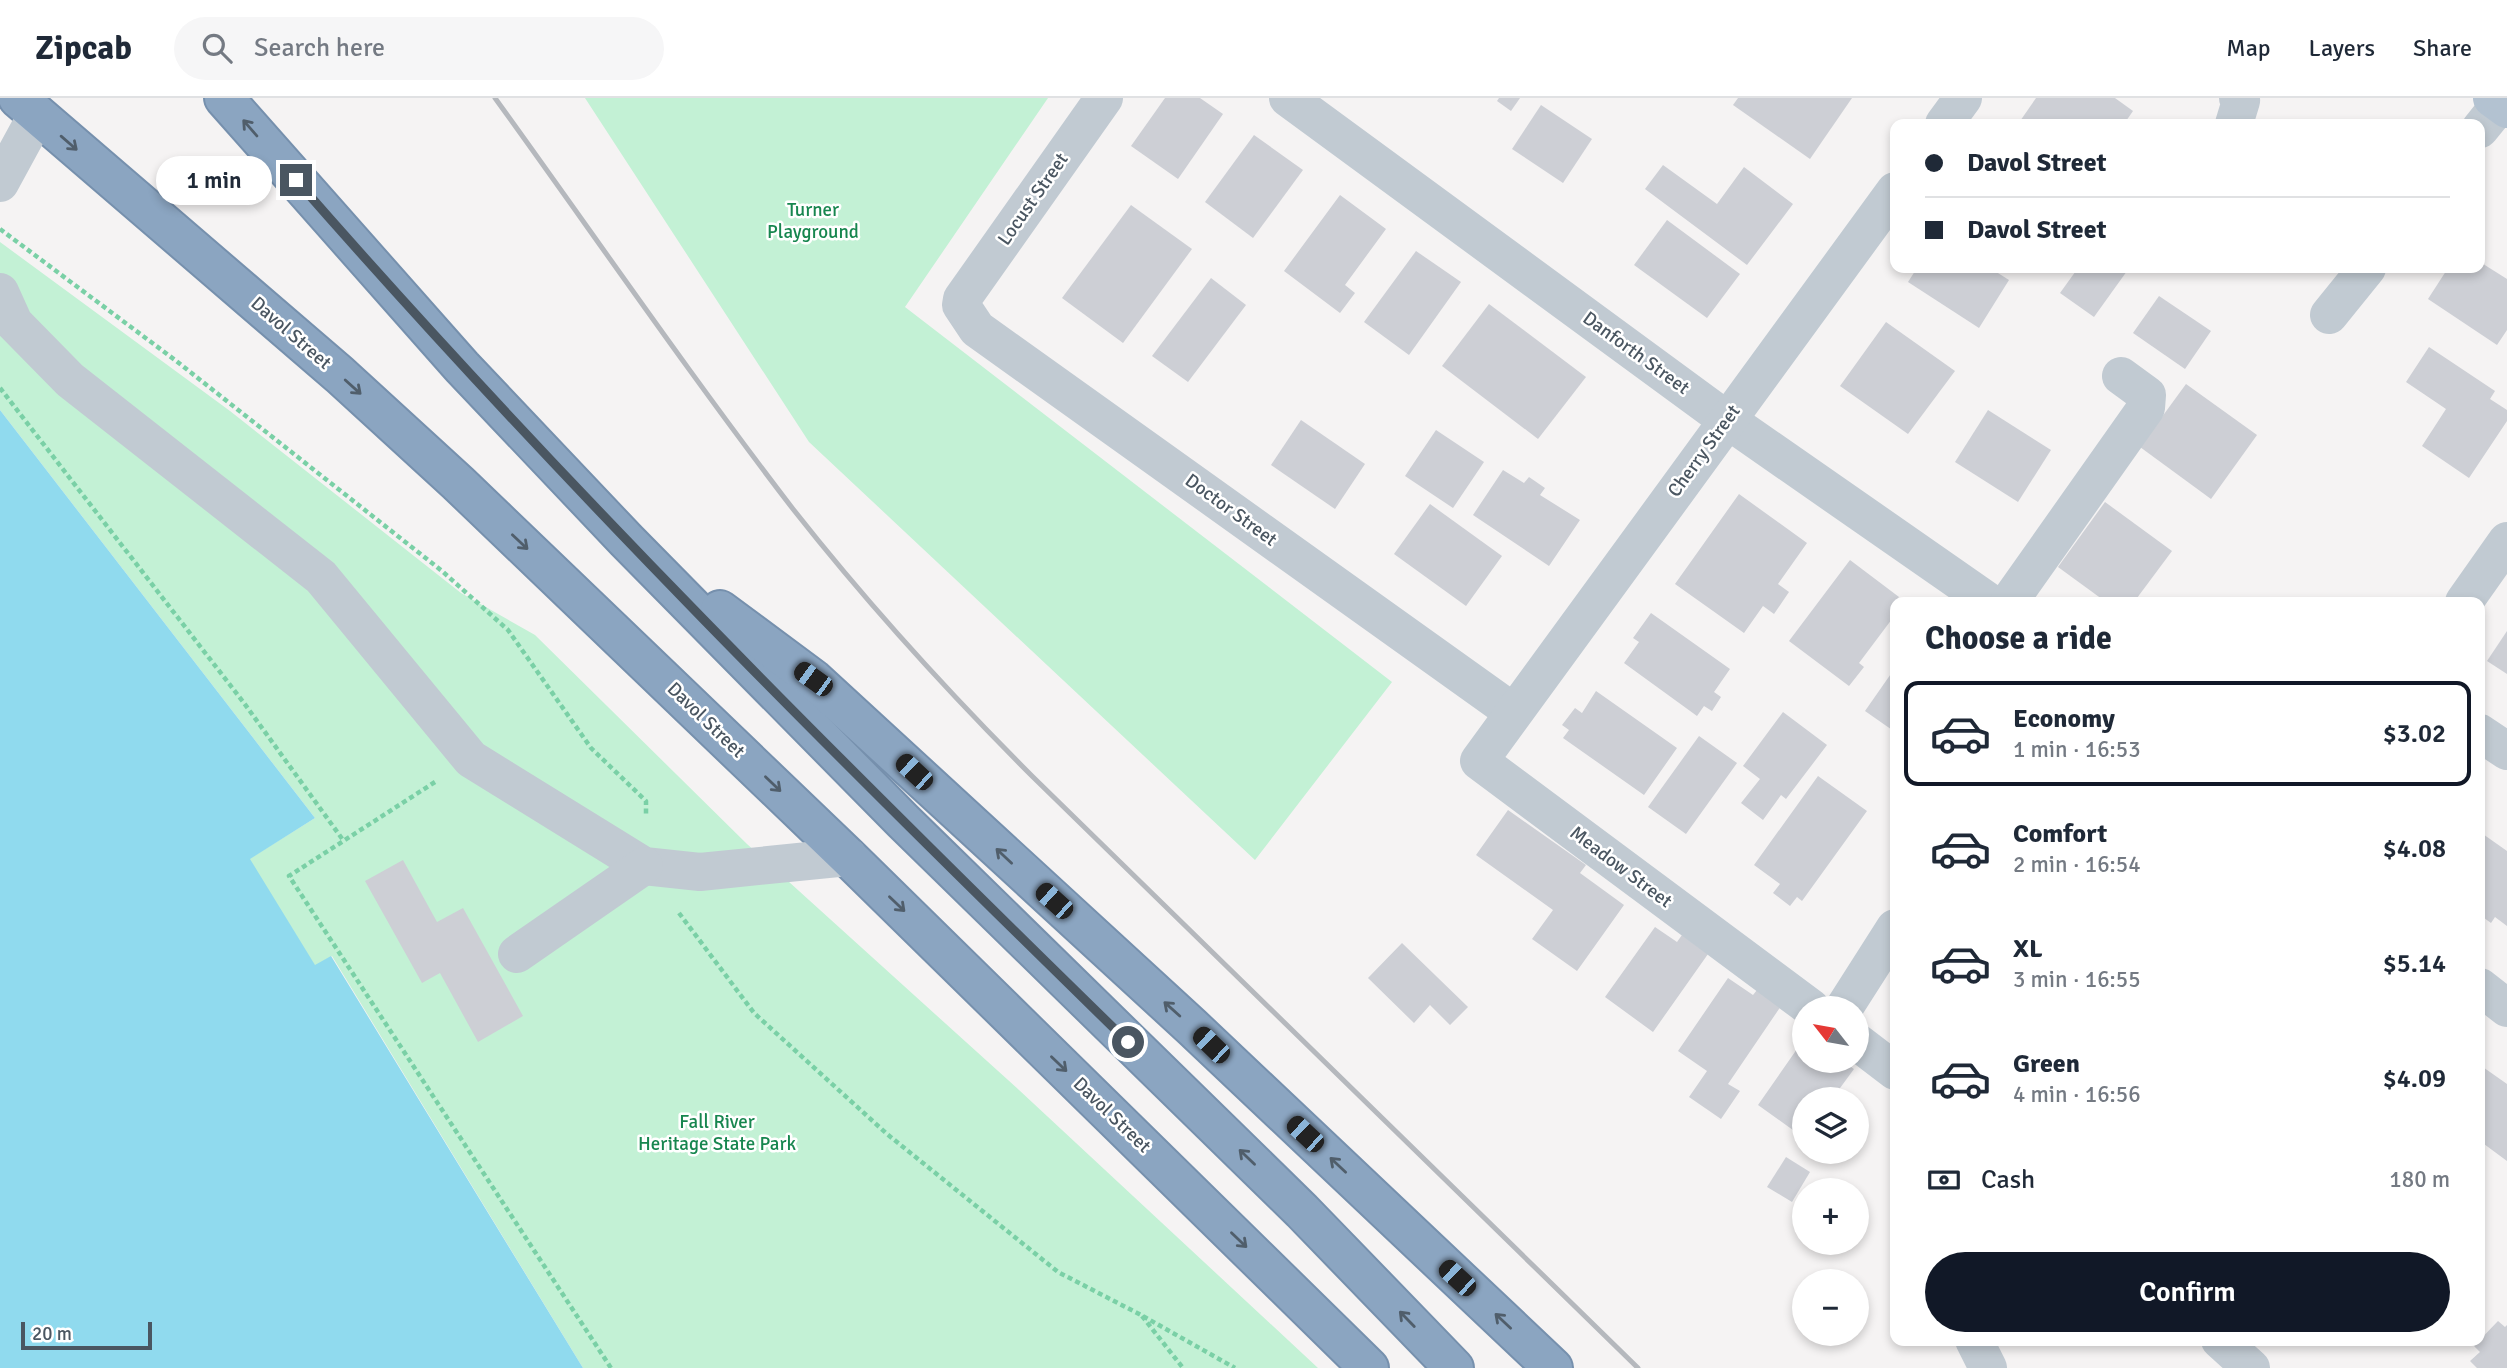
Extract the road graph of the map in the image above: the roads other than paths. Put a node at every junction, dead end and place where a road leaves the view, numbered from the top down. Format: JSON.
{"nodes":[{"id":1,"x":225,"y":98,"type":"edge"},
{"id":2,"x":1104,"y":98,"type":"edge"},
{"id":3,"x":1288,"y":98,"type":"edge"},
{"id":4,"x":1963,"y":98,"type":"edge"},
{"id":5,"x":2238,"y":98,"type":"edge"},
{"id":6,"x":28,"y":107,"type":"edge"},
{"id":7,"x":1948,"y":119,"type":"edge"},
{"id":8,"x":2235,"y":119,"type":"edge"},
{"id":9,"x":0,"y":183,"type":"edge"},
{"id":10,"x":1890,"y":198,"type":"edge"},
{"id":11,"x":2363,"y":273,"type":"edge"},
{"id":12,"x":0,"y":292,"type":"edge"},
{"id":13,"x":962,"y":299,"type":"joint"},
{"id":14,"x":2329,"y":316,"type":"dead end"},
{"id":15,"x":2121,"y":376,"type":"dead end"},
{"id":16,"x":1727,"y":420,"type":"junction"},
{"id":17,"x":626,"y":540,"type":"junction"},
{"id":18,"x":2507,"y":541,"type":"edge"},
{"id":19,"x":1982,"y":597,"type":"edge"},
{"id":20,"x":2013,"y":597,"type":"edge"},
{"id":21,"x":2467,"y":597,"type":"edge"},
{"id":22,"x":1513,"y":712,"type":"junction"},
{"id":23,"x":2485,"y":736,"type":"edge"},
{"id":24,"x":2507,"y":751,"type":"edge"},
{"id":25,"x":848,"y":856,"type":"junction"},
{"id":26,"x":644,"y":866,"type":"junction"},
{"id":27,"x":1890,"y":936,"type":"edge"},
{"id":28,"x":517,"y":954,"type":"dead end"},
{"id":29,"x":2485,"y":991,"type":"edge"},
{"id":30,"x":1795,"y":996,"type":"edge"},
{"id":31,"x":1852,"y":996,"type":"edge"},
{"id":32,"x":2507,"y":1008,"type":"edge"},
{"id":33,"x":1869,"y":1051,"type":"edge"},
{"id":34,"x":1890,"y":1067,"type":"edge"},
{"id":35,"x":1977,"y":1346,"type":"edge"},
{"id":36,"x":2227,"y":1346,"type":"edge"},
{"id":37,"x":1369,"y":1368,"type":"edge"},
{"id":38,"x":1454,"y":1368,"type":"edge"},
{"id":39,"x":1553,"y":1368,"type":"edge"},
{"id":40,"x":1988,"y":1368,"type":"edge"},
{"id":41,"x":2251,"y":1368,"type":"edge"}],
"edges":[{"from":17,"to":1,"type":"highway","one_way":true},
{"from":2,"to":13,"type":"street","name":"Locust Street"},
{"from":3,"to":16,"type":"street","name":"Danforth Street"},
{"from":4,"to":7,"type":"street"},
{"from":5,"to":8,"type":"street"},
{"from":6,"to":9,"type":"street"},
{"from":6,"to":25,"type":"highway","name":"Davol Street","one_way":true},
{"from":10,"to":16,"type":"street","name":"Cherry Street"},
{"from":11,"to":14,"type":"street"},
{"from":12,"to":26,"type":"street"},
{"from":13,"to":22,"type":"street","name":"Doctor Street"},
{"from":15,"to":20,"type":"street"},
{"from":16,"to":19,"type":"street","name":"Danforth Street"},
{"from":16,"to":22,"type":"street","name":"Cherry Street"},
{"from":38,"to":17,"type":"highway","one_way":true},
{"from":39,"to":17,"type":"highway","one_way":true},
{"from":18,"to":21,"type":"street"},
{"from":22,"to":30,"type":"street","name":"Meadow Street"},
{"from":23,"to":24,"type":"street"},
{"from":25,"to":26,"type":"street"},
{"from":25,"to":37,"type":"highway","name":"Davol Street","one_way":true},
{"from":26,"to":28,"type":"street"},
{"from":27,"to":31,"type":"street"},
{"from":29,"to":32,"type":"street"},
{"from":33,"to":34,"type":"street"},
{"from":35,"to":40,"type":"street"},
{"from":36,"to":41,"type":"street"}]}
